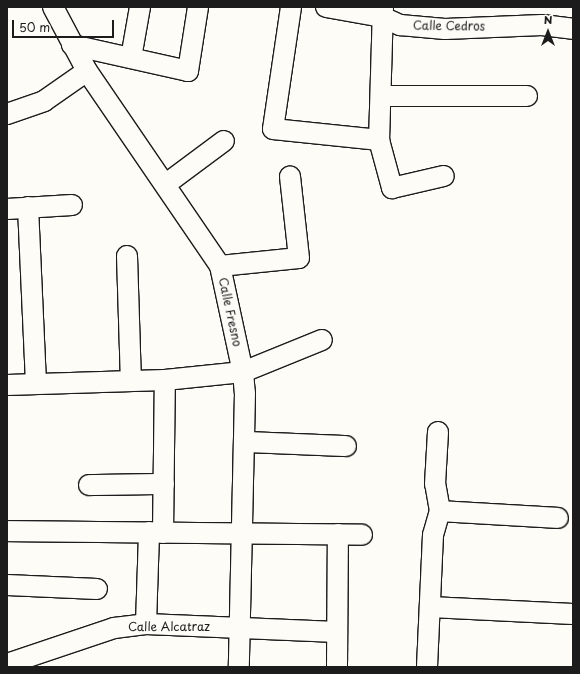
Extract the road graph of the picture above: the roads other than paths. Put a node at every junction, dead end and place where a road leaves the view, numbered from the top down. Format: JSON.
{"nodes":[{"id":1,"x":53,"y":7,"type":"edge"},
{"id":2,"x":140,"y":7,"type":"edge"},
{"id":3,"x":198,"y":7,"type":"edge"},
{"id":4,"x":291,"y":7,"type":"edge"},
{"id":5,"x":326,"y":7,"type":"edge"},
{"id":6,"x":382,"y":12,"type":"edge"},
{"id":7,"x":573,"y":29,"type":"edge"},
{"id":8,"x":72,"y":45,"type":"junction"},
{"id":9,"x":131,"y":58,"type":"junction"},
{"id":10,"x":87,"y":72,"type":"junction"},
{"id":11,"x":381,"y":96,"type":"junction"},
{"id":12,"x":527,"y":96,"type":"dead end"},
{"id":13,"x":7,"y":114,"type":"edge"},
{"id":14,"x":379,"y":140,"type":"junction"},
{"id":15,"x":224,"y":141,"type":"dead end"},
{"id":16,"x":290,"y":176,"type":"dead end"},
{"id":17,"x":444,"y":176,"type":"dead end"},
{"id":18,"x":166,"y":184,"type":"junction"},
{"id":19,"x":72,"y":205,"type":"dead end"},
{"id":20,"x":28,"y":207,"type":"junction"},
{"id":21,"x":7,"y":209,"type":"edge"},
{"id":22,"x":127,"y":256,"type":"dead end"},
{"id":23,"x":220,"y":266,"type":"junction"},
{"id":24,"x":322,"y":340,"type":"dead end"},
{"id":25,"x":243,"y":372,"type":"junction"},
{"id":26,"x":165,"y":380,"type":"junction"},
{"id":27,"x":131,"y":381,"type":"junction"},
{"id":28,"x":36,"y":384,"type":"junction"},
{"id":29,"x":7,"y":385,"type":"edge"},
{"id":30,"x":438,"y":432,"type":"dead end"},
{"id":31,"x":245,"y":442,"type":"junction"},
{"id":32,"x":346,"y":446,"type":"dead end"},
{"id":33,"x":164,"y":484,"type":"junction"},
{"id":34,"x":89,"y":485,"type":"dead end"},
{"id":35,"x":440,"y":511,"type":"junction"},
{"id":36,"x":558,"y":518,"type":"dead end"},
{"id":37,"x":7,"y":531,"type":"edge"},
{"id":38,"x":156,"y":533,"type":"junction"},
{"id":39,"x":242,"y":534,"type":"junction"},
{"id":40,"x":338,"y":534,"type":"junction"},
{"id":41,"x":362,"y":535,"type":"dead end"},
{"id":42,"x":7,"y":585,"type":"edge"},
{"id":43,"x":97,"y":589,"type":"dead end"},
{"id":44,"x":430,"y":607,"type":"junction"},
{"id":45,"x":573,"y":614,"type":"edge"},
{"id":46,"x":146,"y":624,"type":"junction"},
{"id":47,"x":240,"y":627,"type":"junction"},
{"id":48,"x":337,"y":632,"type":"junction"},
{"id":49,"x":7,"y":664,"type":"edge"},
{"id":50,"x":239,"y":667,"type":"edge"},
{"id":51,"x":337,"y":667,"type":"edge"},
{"id":52,"x":427,"y":667,"type":"edge"}],
"edges":[{"from":1,"to":8,"type":"street","name":"Calle Fresno"},
{"from":2,"to":9,"type":"street"},
{"from":3,"to":9,"type":"street"},
{"from":4,"to":14,"type":"street"},
{"from":5,"to":6,"type":"street","name":"Calle Cedros"},
{"from":6,"to":7,"type":"street","name":"Calle Cedros"},
{"from":6,"to":11,"type":"street"},
{"from":8,"to":9,"type":"street"},
{"from":8,"to":10,"type":"street","name":"Calle Fresno"},
{"from":10,"to":13,"type":"street"},
{"from":10,"to":18,"type":"street","name":"Calle Fresno"},
{"from":11,"to":12,"type":"street"},
{"from":11,"to":14,"type":"street"},
{"from":14,"to":17,"type":"street"},
{"from":15,"to":18,"type":"street"},
{"from":16,"to":23,"type":"street"},
{"from":18,"to":23,"type":"street","name":"Calle Fresno"},
{"from":19,"to":20,"type":"street"},
{"from":20,"to":21,"type":"street"},
{"from":20,"to":28,"type":"street"},
{"from":22,"to":27,"type":"street"},
{"from":23,"to":25,"type":"street","name":"Calle Fresno"},
{"from":24,"to":25,"type":"street"},
{"from":25,"to":26,"type":"street"},
{"from":25,"to":31,"type":"street","name":"Calle Fresno"},
{"from":26,"to":27,"type":"street"},
{"from":26,"to":33,"type":"street"},
{"from":27,"to":28,"type":"street"},
{"from":28,"to":29,"type":"street"},
{"from":30,"to":35,"type":"street"},
{"from":31,"to":32,"type":"street"},
{"from":31,"to":39,"type":"street","name":"Calle Fresno"},
{"from":33,"to":34,"type":"street"},
{"from":33,"to":38,"type":"street"},
{"from":35,"to":36,"type":"street"},
{"from":35,"to":44,"type":"street"},
{"from":37,"to":38,"type":"street"},
{"from":38,"to":39,"type":"street"},
{"from":38,"to":46,"type":"street"},
{"from":39,"to":40,"type":"street"},
{"from":39,"to":47,"type":"street","name":"Calle Fresno"},
{"from":40,"to":41,"type":"street"},
{"from":40,"to":48,"type":"street"},
{"from":42,"to":43,"type":"street"},
{"from":44,"to":45,"type":"street"},
{"from":44,"to":52,"type":"street"},
{"from":46,"to":47,"type":"street","name":"Calle Alcatraz"},
{"from":46,"to":49,"type":"street","name":"Calle Alcatraz"},
{"from":47,"to":48,"type":"street","name":"Calle Alcatraz"},
{"from":47,"to":50,"type":"street","name":"Calle Fresno"},
{"from":48,"to":51,"type":"street"}]}
